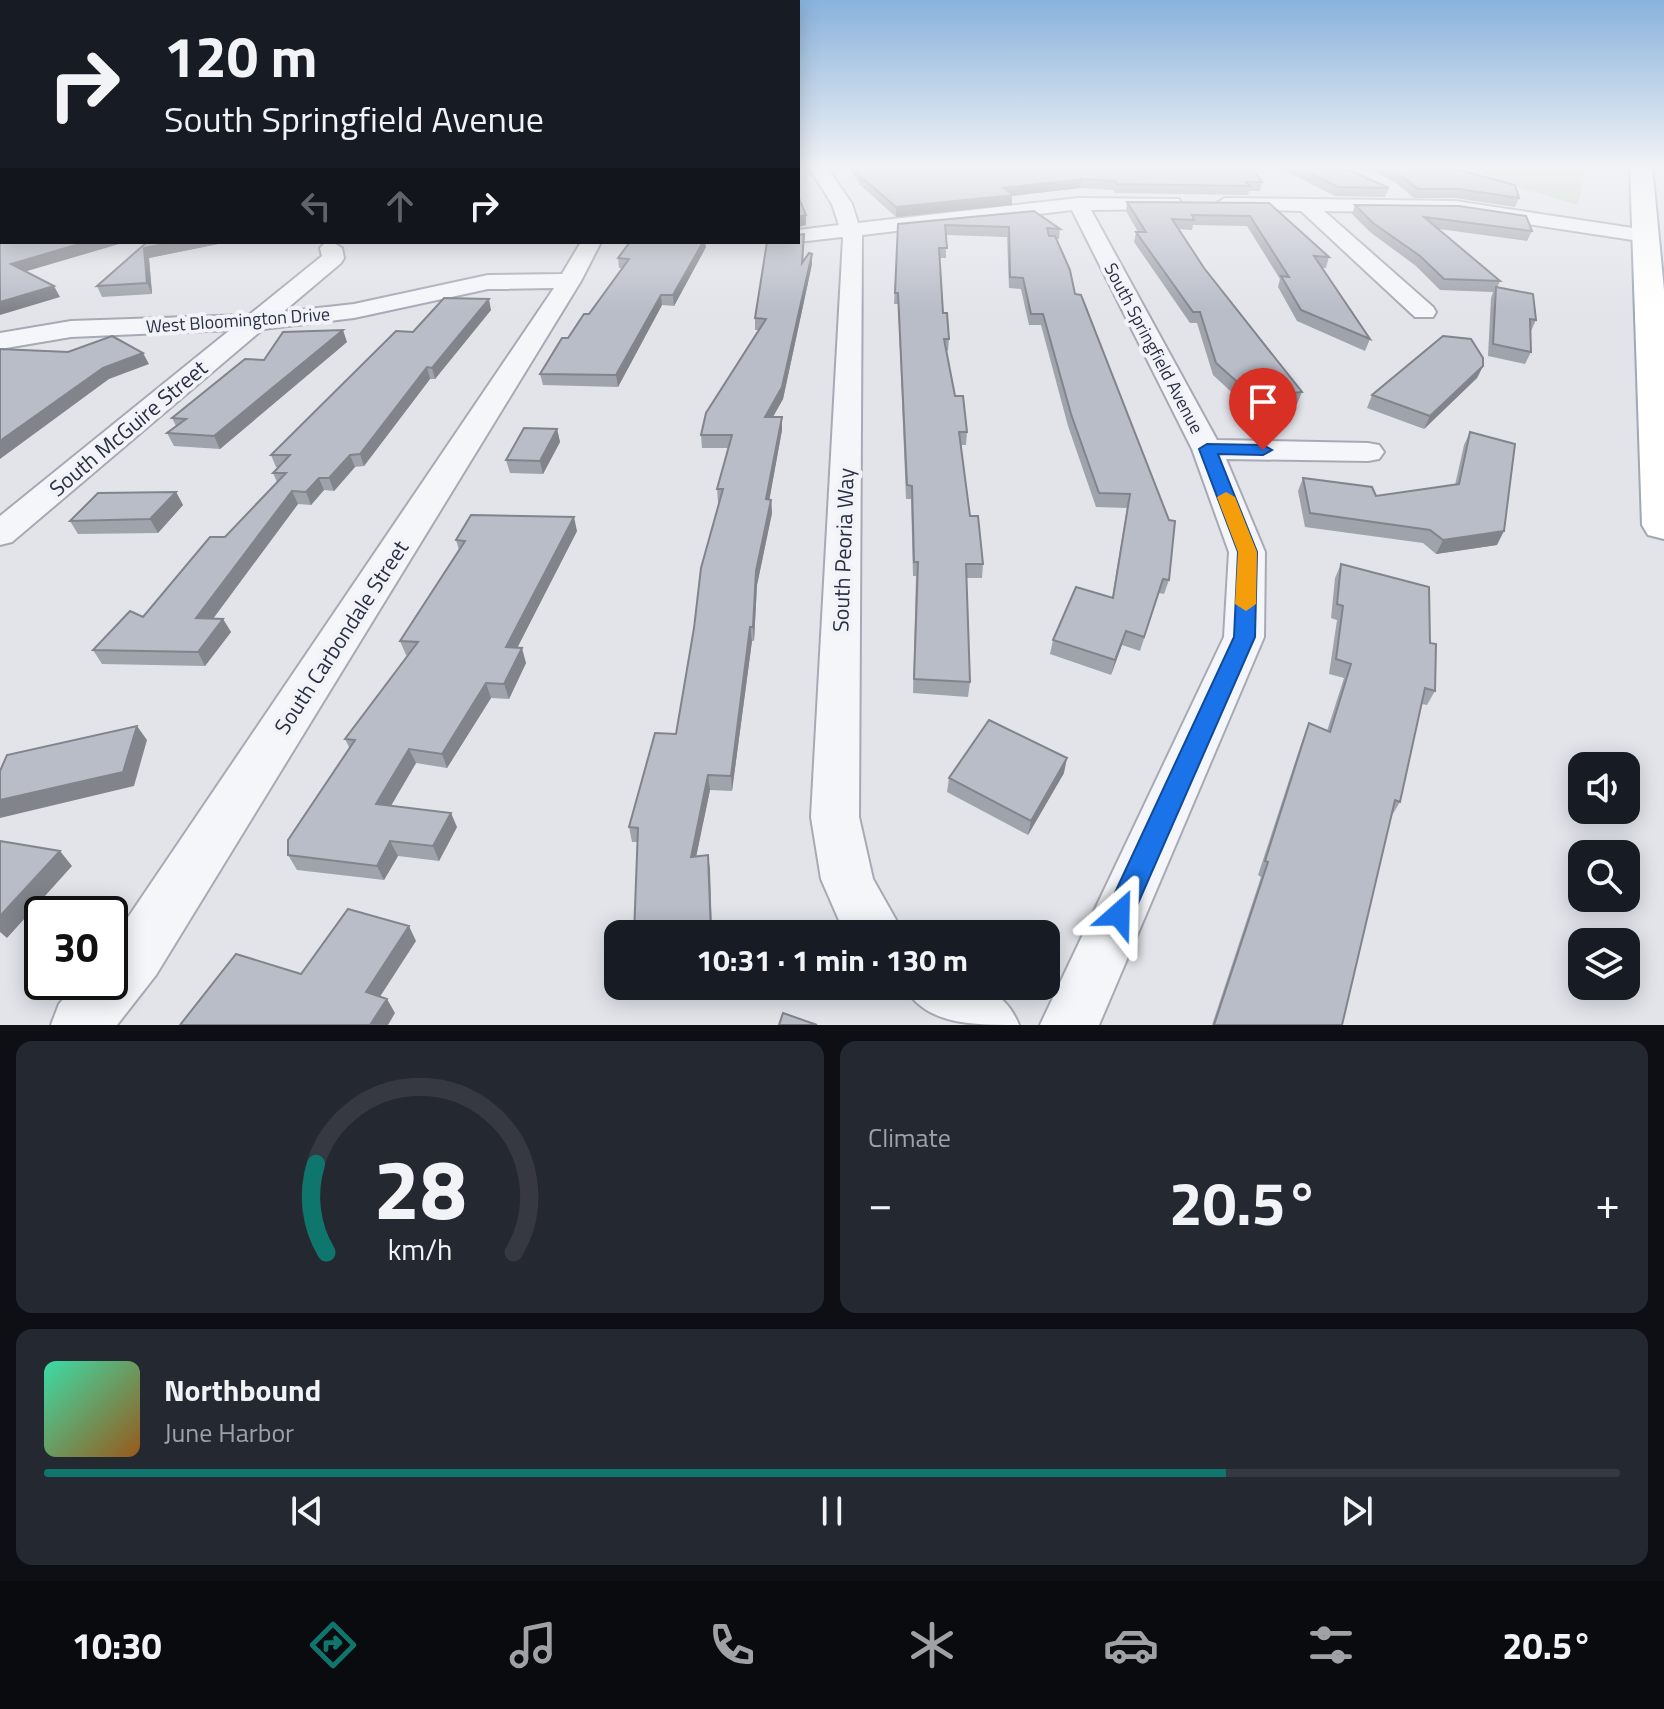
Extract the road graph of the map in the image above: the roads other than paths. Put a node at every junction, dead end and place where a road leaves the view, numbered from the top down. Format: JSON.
{"nodes":[{"id":1,"x":845,"y":214,"type":"edge"},
{"id":2,"x":992,"y":214,"type":"edge"},
{"id":3,"x":1083,"y":214,"type":"edge"},
{"id":4,"x":1316,"y":214,"type":"edge"},
{"id":5,"x":1509,"y":214,"type":"edge"},
{"id":6,"x":1644,"y":214,"type":"edge"},
{"id":7,"x":850,"y":230,"type":"junction"},
{"id":8,"x":800,"y":236,"type":"edge"},
{"id":9,"x":1646,"y":236,"type":"junction"},
{"id":10,"x":590,"y":244,"type":"edge"},
{"id":11,"x":331,"y":248,"type":"dead end"},
{"id":12,"x":570,"y":281,"type":"junction"},
{"id":13,"x":1424,"y":312,"type":"dead end"},
{"id":14,"x":256,"y":322,"type":"junction"},
{"id":15,"x":0,"y":341,"type":"edge"},
{"id":16,"x":1207,"y":449,"type":"junction"},
{"id":17,"x":1368,"y":452,"type":"dead end"},
{"id":18,"x":1664,"y":525,"type":"edge"},
{"id":19,"x":0,"y":534,"type":"edge"},
{"id":20,"x":866,"y":920,"type":"edge"},
{"id":21,"x":953,"y":1000,"type":"edge"},
{"id":22,"x":80,"y":1025,"type":"edge"},
{"id":23,"x":990,"y":1025,"type":"edge"},
{"id":24,"x":1069,"y":1025,"type":"edge"}],
"edges":[{"from":1,"to":7,"type":"street","name":"South Peoria Way"},
{"from":2,"to":7,"type":"street"},
{"from":3,"to":16,"type":"street","name":"South Springfield Avenue"},
{"from":4,"to":13,"type":"street"},
{"from":5,"to":9,"type":"street"},
{"from":6,"to":9,"type":"main road"},
{"from":7,"to":8,"type":"street"},
{"from":7,"to":20,"type":"street","name":"South Peoria Way"},
{"from":9,"to":18,"type":"main road"},
{"from":10,"to":12,"type":"street","name":"South Carbondale Street"},
{"from":11,"to":14,"type":"street","name":"South McGuire Street"},
{"from":12,"to":14,"type":"street","name":"West Bloomington Drive"},
{"from":12,"to":22,"type":"street","name":"South Carbondale Street"},
{"from":14,"to":15,"type":"street","name":"West Bloomington Drive"},
{"from":14,"to":19,"type":"street","name":"South McGuire Street"},
{"from":16,"to":17,"type":"street","name":"South Springfield Avenue"},
{"from":16,"to":24,"type":"street","name":"South Springfield Avenue"},
{"from":21,"to":23,"type":"street"}]}
